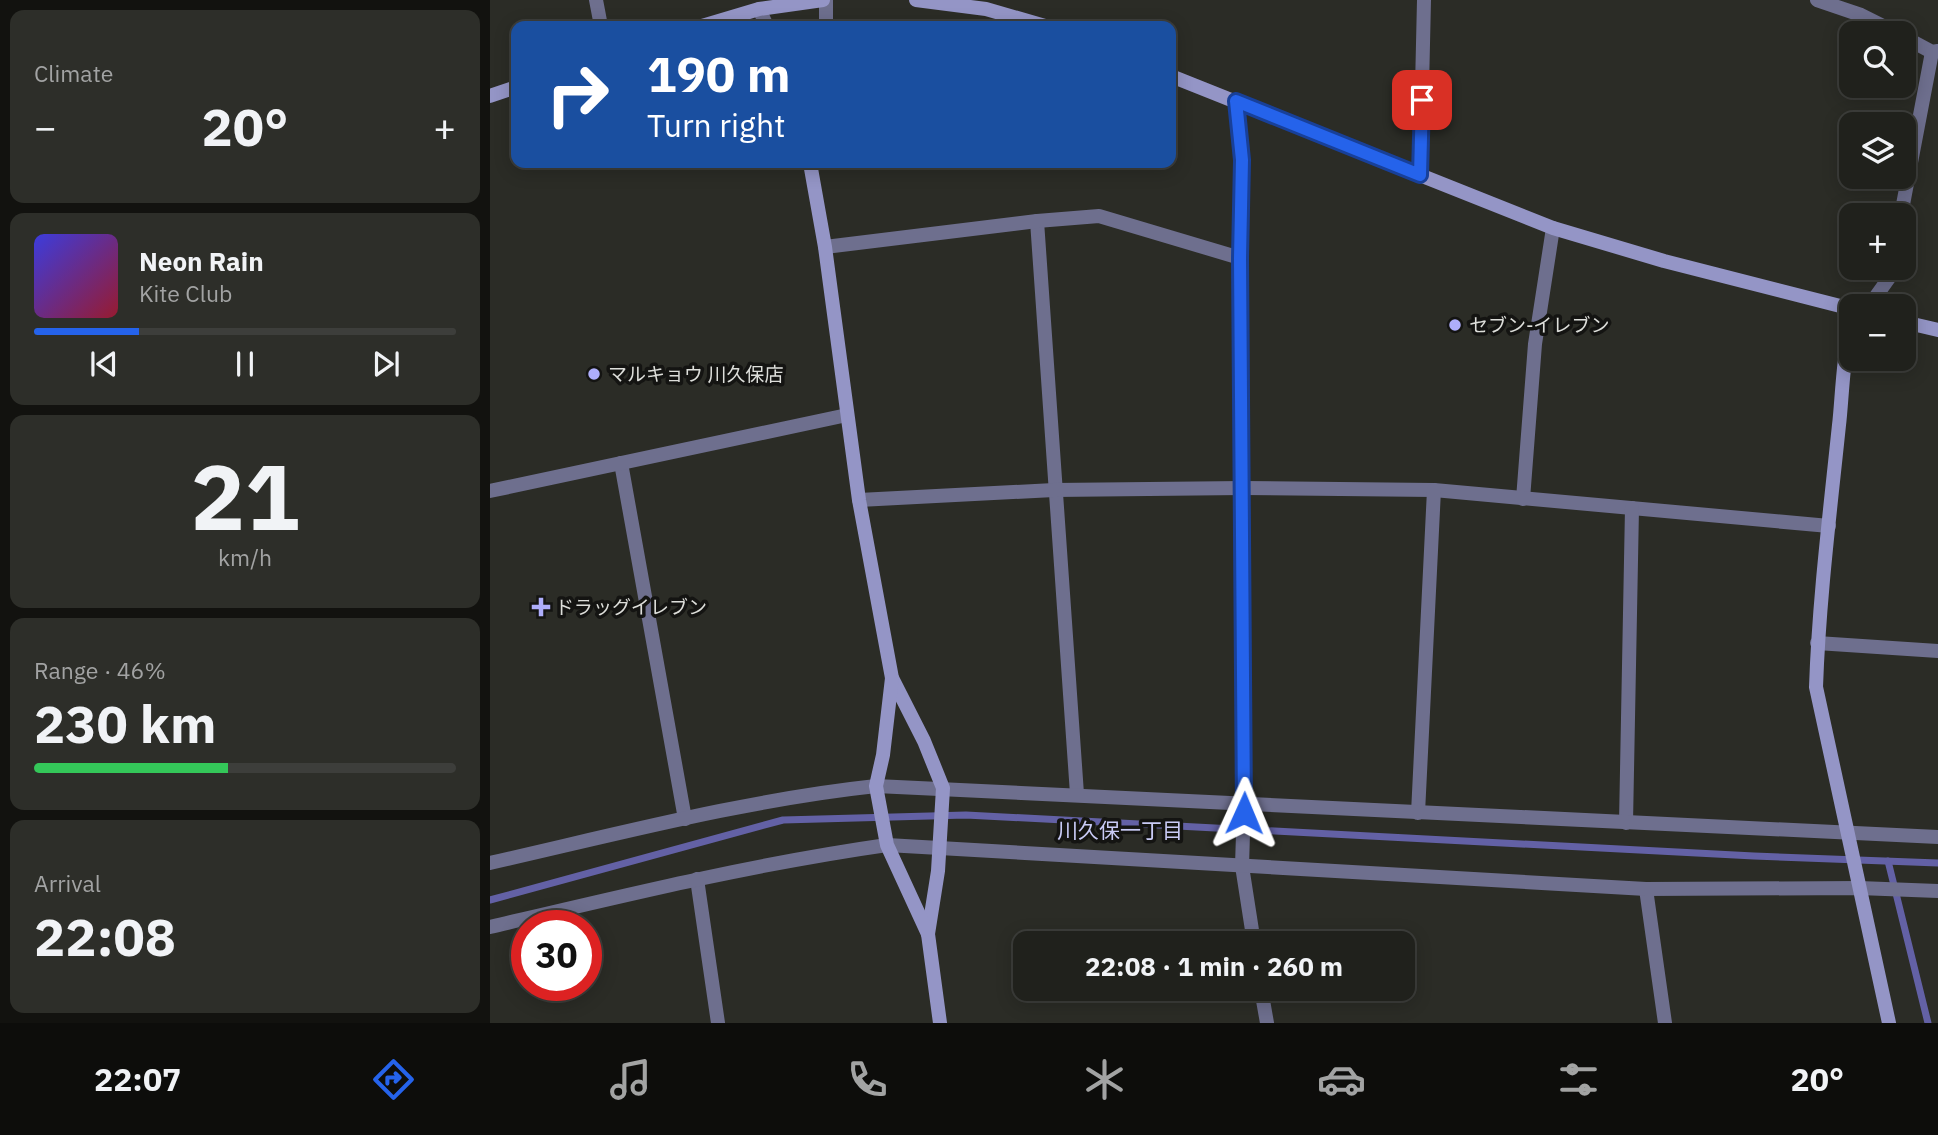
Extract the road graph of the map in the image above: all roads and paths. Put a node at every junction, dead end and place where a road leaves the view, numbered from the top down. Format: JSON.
{"nodes":[{"id":1,"x":596,"y":0,"type":"edge"},
{"id":2,"x":824,"y":0,"type":"edge"},
{"id":3,"x":916,"y":0,"type":"edge"},
{"id":4,"x":1424,"y":0,"type":"edge"},
{"id":5,"x":1817,"y":0,"type":"edge"},
{"id":6,"x":985,"y":4,"type":"edge"},
{"id":7,"x":759,"y":9,"type":"junction"},
{"id":8,"x":600,"y":21,"type":"edge"},
{"id":9,"x":719,"y":21,"type":"edge"},
{"id":10,"x":765,"y":21,"type":"edge"},
{"id":11,"x":826,"y":21,"type":"edge"},
{"id":12,"x":1031,"y":21,"type":"edge"},
{"id":13,"x":1873,"y":21,"type":"edge"},
{"id":14,"x":1916,"y":42,"type":"edge"},
{"id":15,"x":1935,"y":51,"type":"edge"},
{"id":16,"x":1176,"y":78,"type":"edge"},
{"id":17,"x":511,"y":89,"type":"edge"},
{"id":18,"x":490,"y":96,"type":"edge"},
{"id":19,"x":1236,"y":101,"type":"junction"},
{"id":20,"x":811,"y":168,"type":"edge"},
{"id":21,"x":1420,"y":175,"type":"junction"},
{"id":22,"x":1903,"y":203,"type":"edge"},
{"id":23,"x":1037,"y":221,"type":"junction"},
{"id":24,"x":1553,"y":228,"type":"junction"},
{"id":25,"x":825,"y":247,"type":"junction"},
{"id":26,"x":1240,"y":258,"type":"junction"},
{"id":27,"x":1839,"y":306,"type":"edge"},
{"id":28,"x":1916,"y":325,"type":"edge"},
{"id":29,"x":1938,"y":330,"type":"edge"},
{"id":30,"x":1844,"y":371,"type":"edge"},
{"id":31,"x":847,"y":415,"type":"junction"},
{"id":32,"x":621,"y":463,"type":"junction"},
{"id":33,"x":1243,"y":488,"type":"junction"},
{"id":34,"x":1054,"y":490,"type":"junction"},
{"id":35,"x":1434,"y":490,"type":"junction"},
{"id":36,"x":490,"y":491,"type":"edge"},
{"id":37,"x":1523,"y":499,"type":"junction"},
{"id":38,"x":859,"y":500,"type":"junction"},
{"id":39,"x":1632,"y":508,"type":"junction"},
{"id":40,"x":1829,"y":526,"type":"junction"},
{"id":41,"x":1817,"y":643,"type":"junction"},
{"id":42,"x":1938,"y":651,"type":"edge"},
{"id":43,"x":892,"y":678,"type":"junction"},
{"id":44,"x":877,"y":786,"type":"junction"},
{"id":45,"x":943,"y":788,"type":"junction"},
{"id":46,"x":1077,"y":794,"type":"junction"},
{"id":47,"x":1244,"y":808,"type":"junction"},
{"id":48,"x":1418,"y":813,"type":"junction"},
{"id":49,"x":685,"y":819,"type":"junction"},
{"id":50,"x":1626,"y":823,"type":"junction"},
{"id":51,"x":1846,"y":833,"type":"junction"},
{"id":52,"x":1938,"y":837,"type":"edge"},
{"id":53,"x":887,"y":845,"type":"junction"},
{"id":54,"x":939,"y":847,"type":"junction"},
{"id":55,"x":490,"y":863,"type":"edge"},
{"id":56,"x":1242,"y":863,"type":"junction"},
{"id":57,"x":697,"y":879,"type":"junction"},
{"id":58,"x":1859,"y":888,"type":"junction"},
{"id":59,"x":1646,"y":889,"type":"junction"},
{"id":60,"x":1938,"y":891,"type":"edge"},
{"id":61,"x":490,"y":927,"type":"edge"},
{"id":62,"x":1252,"y":931,"type":"edge"},
{"id":63,"x":928,"y":934,"type":"junction"},
{"id":64,"x":1263,"y":1001,"type":"edge"},
{"id":65,"x":718,"y":1023,"type":"edge"},
{"id":66,"x":940,"y":1023,"type":"edge"},
{"id":67,"x":1267,"y":1023,"type":"edge"},
{"id":68,"x":1665,"y":1023,"type":"edge"},
{"id":69,"x":1888,"y":1023,"type":"edge"}],
"edges":[{"from":1,"to":8,"type":"street"},
{"from":2,"to":7,"type":"street"},
{"from":2,"to":11,"type":"street"},
{"from":3,"to":6,"type":"street"},
{"from":4,"to":21,"type":"street"},
{"from":5,"to":13,"type":"street"},
{"from":6,"to":12,"type":"street"},
{"from":7,"to":9,"type":"street"},
{"from":7,"to":10,"type":"street"},
{"from":14,"to":15,"type":"street"},
{"from":15,"to":22,"type":"street"},
{"from":16,"to":19,"type":"street"},
{"from":17,"to":18,"type":"street"},
{"from":19,"to":21,"type":"street"},
{"from":19,"to":26,"type":"street"},
{"from":20,"to":25,"type":"street"},
{"from":21,"to":24,"type":"street"},
{"from":23,"to":25,"type":"street"},
{"from":23,"to":26,"type":"street"},
{"from":23,"to":34,"type":"street"},
{"from":24,"to":27,"type":"street"},
{"from":24,"to":37,"type":"street"},
{"from":25,"to":31,"type":"street"},
{"from":26,"to":33,"type":"street"},
{"from":28,"to":29,"type":"street"},
{"from":30,"to":40,"type":"street"},
{"from":31,"to":32,"type":"street"},
{"from":31,"to":38,"type":"street"},
{"from":32,"to":36,"type":"street"},
{"from":32,"to":49,"type":"street"},
{"from":33,"to":34,"type":"street"},
{"from":33,"to":35,"type":"street"},
{"from":33,"to":47,"type":"street"},
{"from":34,"to":38,"type":"street"},
{"from":34,"to":46,"type":"street"},
{"from":35,"to":37,"type":"street"},
{"from":35,"to":48,"type":"street"},
{"from":37,"to":39,"type":"street"},
{"from":38,"to":43,"type":"street"},
{"from":39,"to":40,"type":"street"},
{"from":39,"to":50,"type":"street"},
{"from":40,"to":41,"type":"street"},
{"from":41,"to":42,"type":"street"},
{"from":41,"to":51,"type":"street"},
{"from":43,"to":44,"type":"street"},
{"from":43,"to":45,"type":"street"},
{"from":44,"to":45,"type":"street"},
{"from":44,"to":49,"type":"street"},
{"from":44,"to":53,"type":"street"},
{"from":45,"to":46,"type":"street"},
{"from":45,"to":54,"type":"street"},
{"from":46,"to":47,"type":"street"},
{"from":47,"to":48,"type":"street"},
{"from":47,"to":56,"type":"street"},
{"from":48,"to":50,"type":"street"},
{"from":49,"to":55,"type":"street"},
{"from":50,"to":51,"type":"street"},
{"from":51,"to":52,"type":"street"},
{"from":51,"to":58,"type":"street"},
{"from":53,"to":54,"type":"street"},
{"from":53,"to":57,"type":"street"},
{"from":53,"to":63,"type":"street"},
{"from":54,"to":56,"type":"street"},
{"from":54,"to":63,"type":"street"},
{"from":56,"to":59,"type":"street"},
{"from":56,"to":62,"type":"street"},
{"from":57,"to":61,"type":"street"},
{"from":57,"to":65,"type":"street"},
{"from":58,"to":59,"type":"street"},
{"from":58,"to":60,"type":"street"},
{"from":58,"to":69,"type":"street"},
{"from":59,"to":68,"type":"street"},
{"from":63,"to":66,"type":"street"},
{"from":64,"to":67,"type":"street"}]}
